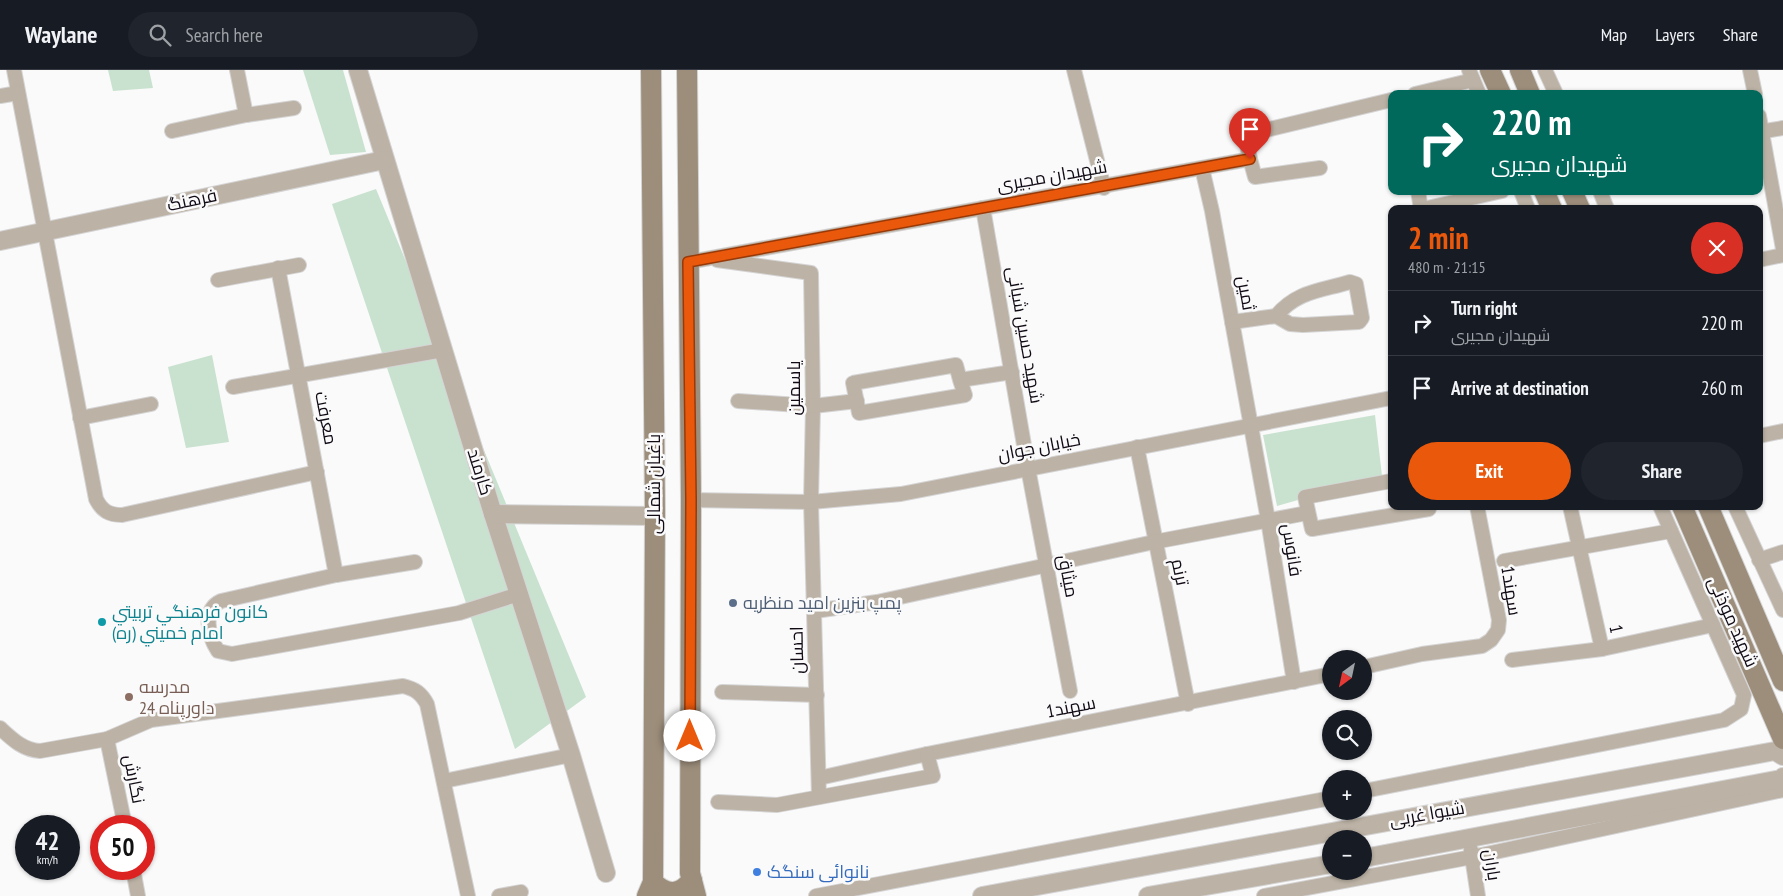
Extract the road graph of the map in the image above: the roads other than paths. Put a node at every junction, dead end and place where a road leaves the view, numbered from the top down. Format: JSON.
{"nodes":[{"id":1,"x":14,"y":70,"type":"edge"},
{"id":2,"x":237,"y":70,"type":"edge"},
{"id":3,"x":358,"y":70,"type":"edge"},
{"id":4,"x":651,"y":70,"type":"edge"},
{"id":5,"x":687,"y":70,"type":"edge"},
{"id":6,"x":1074,"y":70,"type":"edge"},
{"id":7,"x":1520,"y":70,"type":"edge"},
{"id":8,"x":1545,"y":70,"type":"edge"},
{"id":9,"x":1750,"y":70,"type":"edge"},
{"id":10,"x":1477,"y":73,"type":"edge"},
{"id":11,"x":1427,"y":90,"type":"edge"},
{"id":12,"x":1479,"y":90,"type":"edge"},
{"id":13,"x":1496,"y":90,"type":"edge"},
{"id":14,"x":1528,"y":90,"type":"edge"},
{"id":15,"x":1554,"y":90,"type":"edge"},
{"id":16,"x":1754,"y":90,"type":"edge"},
{"id":17,"x":18,"y":93,"type":"junction"},
{"id":18,"x":0,"y":96,"type":"edge"},
{"id":19,"x":1388,"y":101,"type":"edge"},
{"id":20,"x":294,"y":108,"type":"dead end"},
{"id":21,"x":246,"y":115,"type":"junction"},
{"id":22,"x":1783,"y":128,"type":"edge"},
{"id":23,"x":172,"y":131,"type":"dead end"},
{"id":24,"x":1763,"y":131,"type":"edge"},
{"id":25,"x":1763,"y":147,"type":"edge"},
{"id":26,"x":1250,"y":159,"type":"junction"},
{"id":27,"x":384,"y":160,"type":"junction"},
{"id":28,"x":1202,"y":168,"type":"junction"},
{"id":29,"x":1320,"y":168,"type":"dead end"},
{"id":30,"x":1103,"y":187,"type":"junction"},
{"id":31,"x":1484,"y":195,"type":"edge"},
{"id":32,"x":1440,"y":205,"type":"edge"},
{"id":33,"x":984,"y":208,"type":"junction"},
{"id":34,"x":45,"y":232,"type":"junction"},
{"id":35,"x":0,"y":241,"type":"edge"},
{"id":36,"x":1783,"y":249,"type":"edge"},
{"id":37,"x":1783,"y":254,"type":"edge"},
{"id":38,"x":1763,"y":259,"type":"edge"},
{"id":39,"x":697,"y":260,"type":"junction"},
{"id":40,"x":299,"y":265,"type":"dead end"},
{"id":41,"x":278,"y":268,"type":"junction"},
{"id":42,"x":218,"y":280,"type":"dead end"},
{"id":43,"x":1276,"y":316,"type":"junction"},
{"id":44,"x":1232,"y":322,"type":"junction"},
{"id":45,"x":443,"y":350,"type":"junction"},
{"id":46,"x":1012,"y":372,"type":"junction"},
{"id":47,"x":299,"y":376,"type":"junction"},
{"id":48,"x":960,"y":380,"type":"junction"},
{"id":49,"x":233,"y":387,"type":"dead end"},
{"id":50,"x":1388,"y":399,"type":"edge"},
{"id":51,"x":738,"y":401,"type":"dead end"},
{"id":52,"x":857,"y":401,"type":"junction"},
{"id":53,"x":150,"y":404,"type":"dead end"},
{"id":54,"x":813,"y":406,"type":"junction"},
{"id":55,"x":80,"y":418,"type":"junction"},
{"id":56,"x":1250,"y":425,"type":"junction"},
{"id":57,"x":1783,"y":430,"type":"edge"},
{"id":58,"x":1763,"y":435,"type":"edge"},
{"id":59,"x":1138,"y":447,"type":"junction"},
{"id":60,"x":1028,"y":468,"type":"junction"},
{"id":61,"x":317,"y":472,"type":"junction"},
{"id":62,"x":1388,"y":482,"type":"edge"},
{"id":63,"x":691,"y":500,"type":"junction"},
{"id":64,"x":811,"y":502,"type":"junction"},
{"id":65,"x":1422,"y":510,"type":"edge"},
{"id":66,"x":1477,"y":510,"type":"edge"},
{"id":67,"x":1571,"y":510,"type":"edge"},
{"id":68,"x":1662,"y":510,"type":"edge"},
{"id":69,"x":1684,"y":510,"type":"edge"},
{"id":70,"x":1710,"y":510,"type":"edge"},
{"id":71,"x":1738,"y":510,"type":"edge"},
{"id":72,"x":1308,"y":513,"type":"junction"},
{"id":73,"x":493,"y":514,"type":"junction"},
{"id":74,"x":655,"y":516,"type":"junction"},
{"id":75,"x":1268,"y":520,"type":"junction"},
{"id":76,"x":1671,"y":531,"type":"junction"},
{"id":77,"x":1154,"y":542,"type":"junction"},
{"id":78,"x":1579,"y":547,"type":"junction"},
{"id":79,"x":1783,"y":552,"type":"edge"},
{"id":80,"x":1759,"y":560,"type":"junction"},
{"id":81,"x":1504,"y":561,"type":"dead end"},
{"id":82,"x":415,"y":562,"type":"dead end"},
{"id":83,"x":1046,"y":564,"type":"junction"},
{"id":84,"x":336,"y":575,"type":"junction"},
{"id":85,"x":1741,"y":583,"type":"junction"},
{"id":86,"x":1718,"y":588,"type":"junction"},
{"id":87,"x":519,"y":594,"type":"junction"},
{"id":88,"x":1783,"y":610,"type":"edge"},
{"id":89,"x":815,"y":611,"type":"junction"},
{"id":90,"x":1713,"y":625,"type":"junction"},
{"id":91,"x":1602,"y":649,"type":"junction"},
{"id":92,"x":1512,"y":660,"type":"dead end"},
{"id":93,"x":1372,"y":665,"type":"edge"},
{"id":94,"x":1322,"y":676,"type":"edge"},
{"id":95,"x":1783,"y":681,"type":"edge"},
{"id":96,"x":1294,"y":682,"type":"junction"},
{"id":97,"x":1070,"y":691,"type":"dead end"},
{"id":98,"x":722,"y":692,"type":"dead end"},
{"id":99,"x":817,"y":695,"type":"junction"},
{"id":100,"x":1188,"y":704,"type":"junction"},
{"id":101,"x":0,"y":728,"type":"edge"},
{"id":102,"x":107,"y":739,"type":"junction"},
{"id":103,"x":1783,"y":739,"type":"edge"},
{"id":104,"x":571,"y":754,"type":"junction"},
{"id":105,"x":927,"y":754,"type":"junction"},
{"id":106,"x":1783,"y":756,"type":"edge"},
{"id":107,"x":819,"y":778,"type":"junction"},
{"id":108,"x":444,"y":782,"type":"junction"},
{"id":109,"x":1782,"y":782,"type":"edge"},
{"id":110,"x":1372,"y":789,"type":"edge"},
{"id":111,"x":820,"y":797,"type":"junction"},
{"id":112,"x":1322,"y":800,"type":"edge"},
{"id":113,"x":718,"y":802,"type":"dead end"},
{"id":114,"x":122,"y":815,"type":"edge"},
{"id":115,"x":1469,"y":839,"type":"junction"},
{"id":116,"x":1372,"y":857,"type":"edge"},
{"id":117,"x":1472,"y":857,"type":"junction"},
{"id":118,"x":1322,"y":866,"type":"edge"},
{"id":119,"x":606,"y":872,"type":"dead end"},
{"id":120,"x":135,"y":880,"type":"edge"},
{"id":121,"x":694,"y":888,"type":"edge"},
{"id":122,"x":650,"y":889,"type":"edge"},
{"id":123,"x":521,"y":892,"type":"dead end"},
{"id":124,"x":138,"y":896,"type":"edge"},
{"id":125,"x":468,"y":896,"type":"edge"},
{"id":126,"x":499,"y":896,"type":"edge"},
{"id":127,"x":816,"y":896,"type":"edge"},
{"id":128,"x":982,"y":896,"type":"edge"},
{"id":129,"x":1148,"y":896,"type":"edge"},
{"id":130,"x":1264,"y":896,"type":"edge"},
{"id":131,"x":1478,"y":896,"type":"edge"}],
"edges":[{"from":1,"to":17,"type":"street"},
{"from":2,"to":21,"type":"street"},
{"from":3,"to":27,"type":"street","name":"کارمند"},
{"from":4,"to":74,"type":"main road","name":"باغبان شمالی"},
{"from":5,"to":39,"type":"main road","name":"باغبان شمالی"},
{"from":6,"to":30,"type":"street"},
{"from":7,"to":14,"type":"main road"},
{"from":8,"to":15,"type":"street"},
{"from":9,"to":16,"type":"street"},
{"from":10,"to":11,"type":"street"},
{"from":10,"to":12,"type":"street"},
{"from":10,"to":13,"type":"main road"},
{"from":17,"to":18,"type":"street"},
{"from":17,"to":34,"type":"street"},
{"from":19,"to":26,"type":"street"},
{"from":20,"to":21,"type":"street"},
{"from":21,"to":23,"type":"street"},
{"from":22,"to":24,"type":"street"},
{"from":25,"to":36,"type":"street"},
{"from":26,"to":28,"type":"street","name":"شهیدان مجیری"},
{"from":26,"to":29,"type":"street"},
{"from":27,"to":34,"type":"street","name":"فرهنگ"},
{"from":27,"to":45,"type":"street","name":"کارمند"},
{"from":28,"to":30,"type":"street","name":"شهیدان مجیری"},
{"from":28,"to":44,"type":"street","name":"ثمین"},
{"from":30,"to":33,"type":"street","name":"شهیدان مجیری"},
{"from":31,"to":32,"type":"street"},
{"from":33,"to":39,"type":"street","name":"شهیدان مجیری"},
{"from":33,"to":46,"type":"street","name":"شهید حسین شبانی"},
{"from":34,"to":35,"type":"street","name":"فرهنگ"},
{"from":34,"to":55,"type":"street"},
{"from":37,"to":38,"type":"street"},
{"from":39,"to":54,"type":"street","name":"یاسمین"},
{"from":39,"to":63,"type":"main road","name":"باغبان شمالی"},
{"from":40,"to":41,"type":"street"},
{"from":41,"to":42,"type":"street"},
{"from":41,"to":47,"type":"street","name":"معرفت"},
{"from":43,"to":43,"type":"street"},
{"from":43,"to":44,"type":"street"},
{"from":44,"to":56,"type":"street","name":"ثمین"},
{"from":45,"to":47,"type":"street"},
{"from":45,"to":73,"type":"street","name":"کارمند"},
{"from":46,"to":48,"type":"street"},
{"from":46,"to":60,"type":"street","name":"شهید حسین شبانی"},
{"from":47,"to":49,"type":"street"},
{"from":47,"to":61,"type":"street","name":"معرفت"},
{"from":48,"to":52,"type":"street"},
{"from":48,"to":52,"type":"street"},
{"from":50,"to":56,"type":"street","name":"خیابان جوان"},
{"from":51,"to":54,"type":"street"},
{"from":52,"to":54,"type":"street"},
{"from":53,"to":55,"type":"street"},
{"from":54,"to":64,"type":"street","name":"یاسمین"},
{"from":55,"to":61,"type":"street"},
{"from":56,"to":59,"type":"street","name":"خیابان جوان"},
{"from":56,"to":75,"type":"street","name":"فانوس"},
{"from":57,"to":58,"type":"street"},
{"from":59,"to":60,"type":"street","name":"خیابان جوان"},
{"from":59,"to":77,"type":"street","name":"ترنم"},
{"from":60,"to":64,"type":"street","name":"خیابان جوان"},
{"from":60,"to":83,"type":"street","name":"میثاق"},
{"from":61,"to":84,"type":"street","name":"معرفت"},
{"from":62,"to":72,"type":"street"},
{"from":63,"to":64,"type":"street","name":"خیابان جوان"},
{"from":63,"to":121,"type":"main road","name":"باغبان شمالی"},
{"from":64,"to":89,"type":"street","name":"احسان"},
{"from":65,"to":72,"type":"street"},
{"from":66,"to":93,"type":"street","name":"1سهند"},
{"from":67,"to":78,"type":"street","name":"1"},
{"from":68,"to":76,"type":"street"},
{"from":69,"to":86,"type":"main road","name":"شهید موذنی"},
{"from":70,"to":85,"type":"main road","name":"شهید موذنی"},
{"from":71,"to":80,"type":"street"},
{"from":72,"to":75,"type":"street"},
{"from":73,"to":74,"type":"street"},
{"from":73,"to":87,"type":"street","name":"کارمند"},
{"from":74,"to":122,"type":"main road","name":"باغبان شمالی"},
{"from":75,"to":77,"type":"street"},
{"from":75,"to":96,"type":"street","name":"فانوس"},
{"from":76,"to":78,"type":"street"},
{"from":76,"to":90,"type":"street"},
{"from":77,"to":83,"type":"street"},
{"from":77,"to":100,"type":"street","name":"ترنم"},
{"from":78,"to":81,"type":"street"},
{"from":78,"to":91,"type":"street","name":"1"},
{"from":79,"to":80,"type":"street"},
{"from":80,"to":88,"type":"street"},
{"from":82,"to":84,"type":"street"},
{"from":83,"to":89,"type":"street"},
{"from":83,"to":97,"type":"street","name":"میثاق"},
{"from":84,"to":87,"type":"street"},
{"from":85,"to":86,"type":"street"},
{"from":85,"to":95,"type":"main road","name":"شهید موذنی"},
{"from":86,"to":103,"type":"main road","name":"شهید موذنی"},
{"from":87,"to":104,"type":"street","name":"کارمند"},
{"from":89,"to":99,"type":"street","name":"احسان"},
{"from":90,"to":91,"type":"street","name":"1"},
{"from":90,"to":110,"type":"street"},
{"from":91,"to":92,"type":"street"},
{"from":94,"to":96,"type":"street","name":"1سهند"},
{"from":96,"to":100,"type":"street","name":"1سهند"},
{"from":98,"to":99,"type":"street"},
{"from":99,"to":107,"type":"street","name":"احسان"},
{"from":100,"to":105,"type":"street","name":"1سهند"},
{"from":101,"to":102,"type":"street"},
{"from":102,"to":108,"type":"street"},
{"from":102,"to":114,"type":"street","name":"نگارش"},
{"from":104,"to":108,"type":"street"},
{"from":104,"to":119,"type":"street","name":"کارمند"},
{"from":105,"to":107,"type":"street","name":"1سهند"},
{"from":105,"to":111,"type":"street"},
{"from":106,"to":128,"type":"street","name":"شیوا غربی"},
{"from":107,"to":111,"type":"street","name":"احسان"},
{"from":108,"to":125,"type":"street"},
{"from":109,"to":115,"type":"street","name":"شیوا غربی"},
{"from":109,"to":117,"type":"street"},
{"from":111,"to":113,"type":"street"},
{"from":112,"to":127,"type":"street"},
{"from":115,"to":116,"type":"street","name":"شیوا غربی"},
{"from":115,"to":117,"type":"street","name":"باران"},
{"from":117,"to":130,"type":"street"},
{"from":117,"to":131,"type":"street","name":"باران"},
{"from":118,"to":129,"type":"street"},
{"from":120,"to":124,"type":"street"},
{"from":121,"to":122,"type":"main road"},
{"from":123,"to":126,"type":"street"}]}
